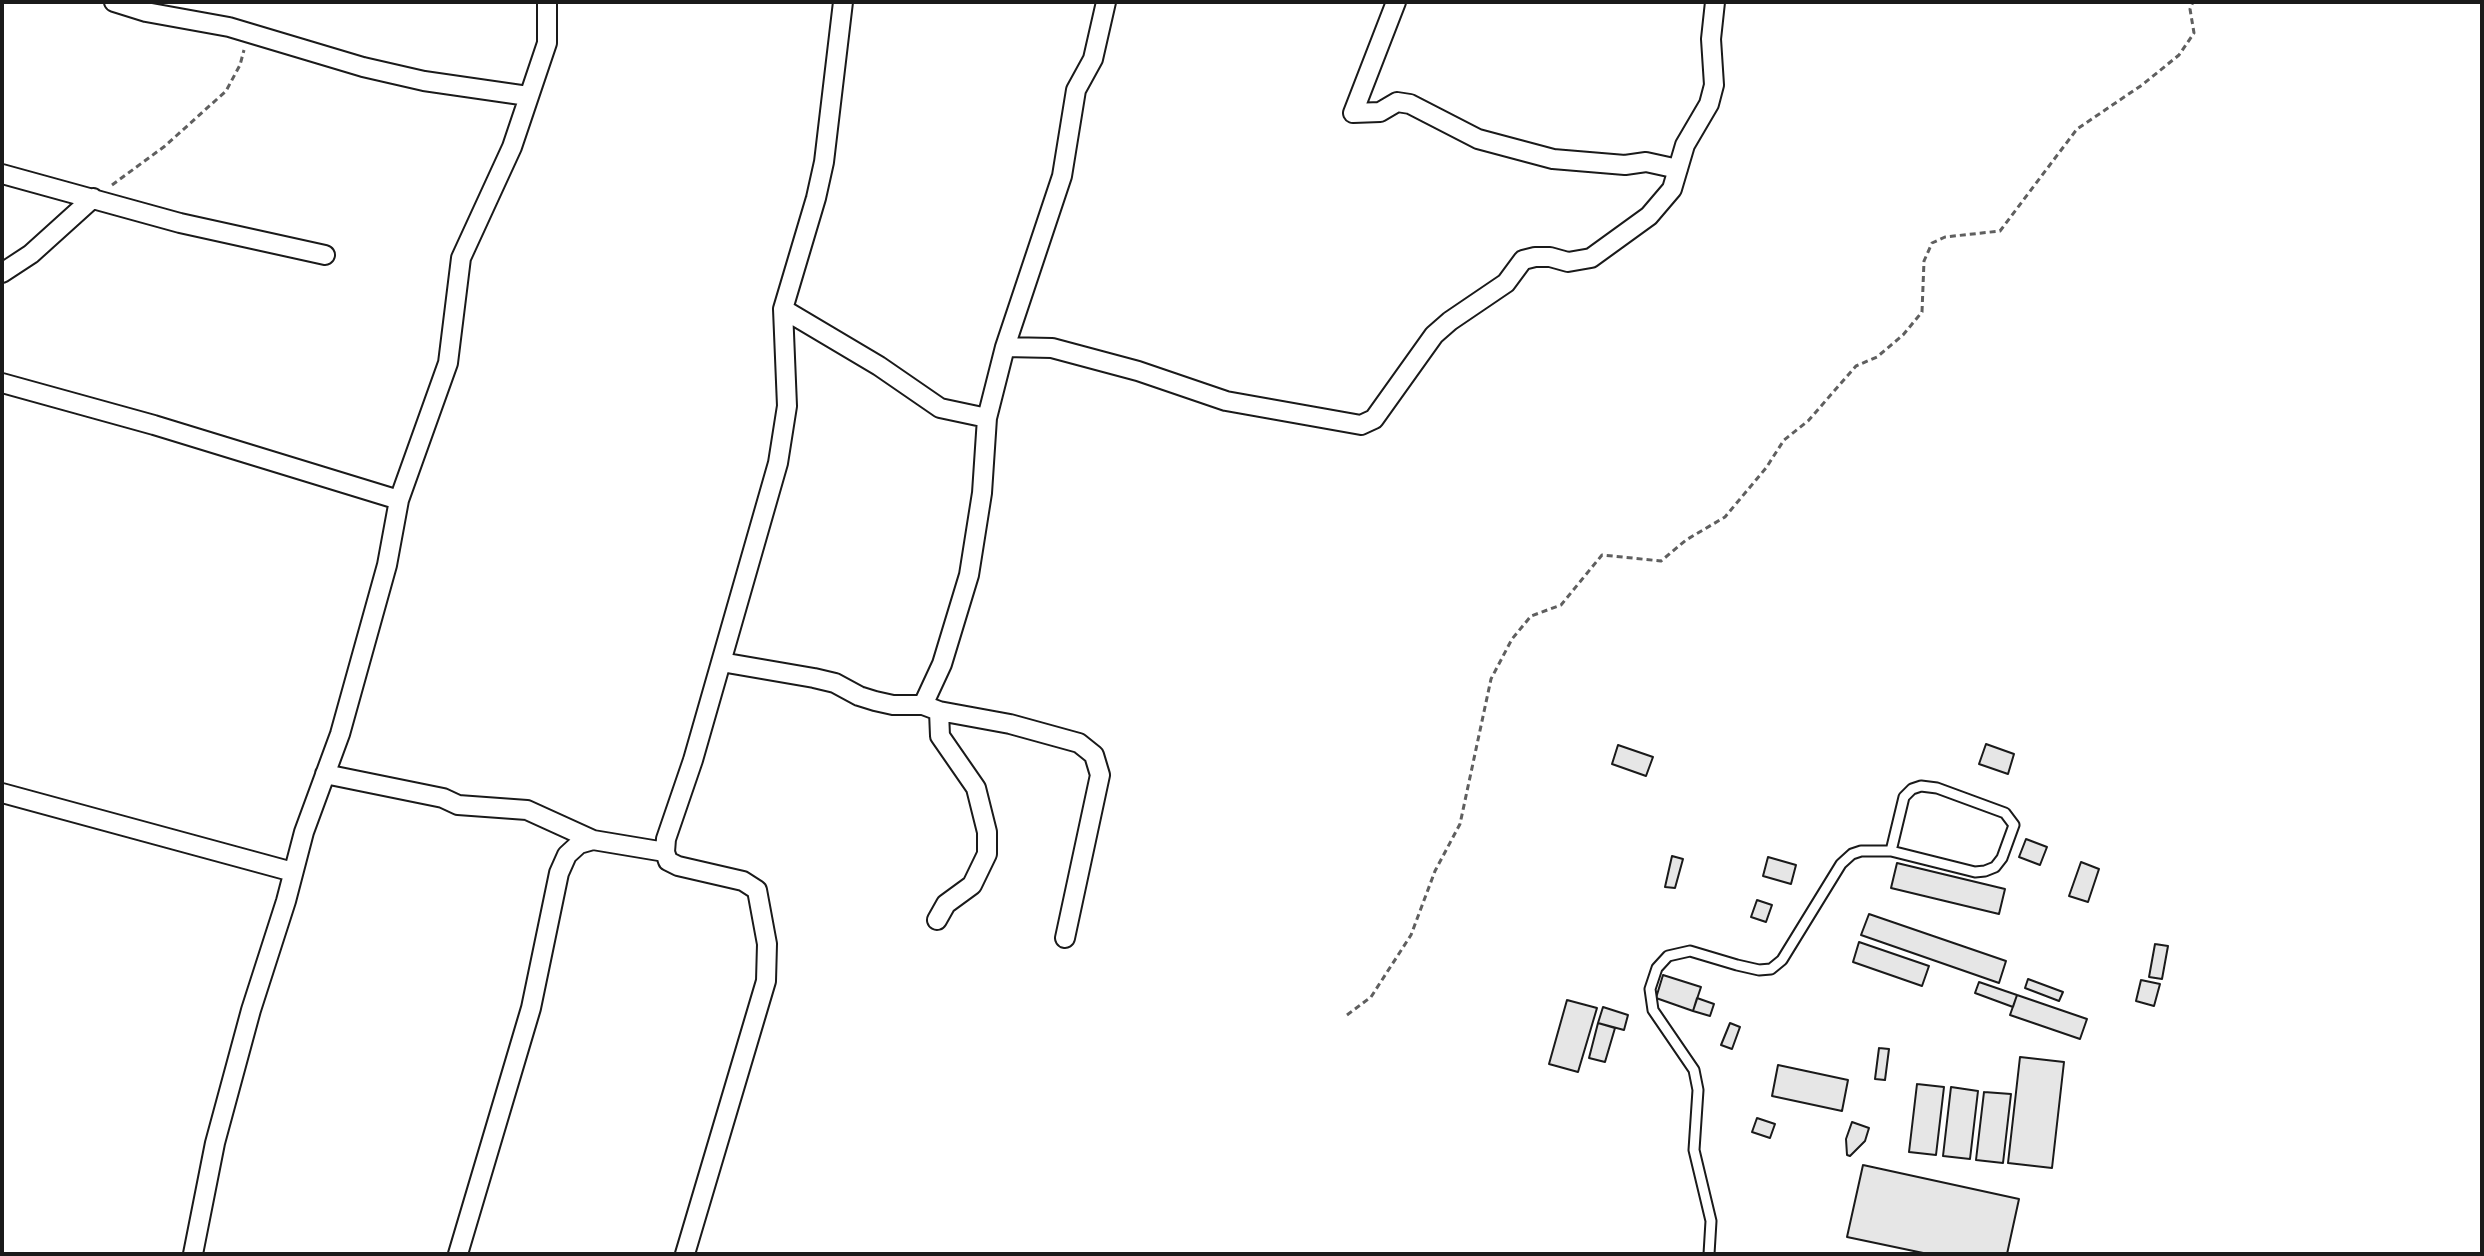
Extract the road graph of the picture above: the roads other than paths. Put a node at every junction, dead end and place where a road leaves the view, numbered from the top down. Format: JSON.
{"nodes":[{"id":1,"x":114,"y":2,"type":"edge"},
{"id":2,"x":547,"y":2,"type":"edge"},
{"id":3,"x":843,"y":2,"type":"edge"},
{"id":4,"x":1106,"y":2,"type":"edge"},
{"id":5,"x":1396,"y":2,"type":"edge"},
{"id":6,"x":1715,"y":2,"type":"edge"},
{"id":7,"x":528,"y":96,"type":"junction"},
{"id":8,"x":1678,"y":169,"type":"junction"},
{"id":9,"x":2,"y":174,"type":"edge"},
{"id":10,"x":93,"y":198,"type":"junction"},
{"id":11,"x":325,"y":255,"type":"dead end"},
{"id":12,"x":2,"y":273,"type":"edge"},
{"id":13,"x":783,"y":309,"type":"junction"},
{"id":14,"x":1005,"y":347,"type":"junction"},
{"id":15,"x":2,"y":383,"type":"edge"},
{"id":16,"x":987,"y":418,"type":"junction"},
{"id":17,"x":399,"y":500,"type":"junction"},
{"id":18,"x":721,"y":662,"type":"junction"},
{"id":19,"x":931,"y":708,"type":"junction"},
{"id":20,"x":325,"y":774,"type":"junction"},
{"id":21,"x":2,"y":793,"type":"edge"},
{"id":22,"x":593,"y":840,"type":"junction"},
{"id":23,"x":1891,"y":851,"type":"junction"},
{"id":24,"x":665,"y":852,"type":"junction"},
{"id":25,"x":293,"y":872,"type":"junction"},
{"id":26,"x":937,"y":920,"type":"dead end"},
{"id":27,"x":1065,"y":938,"type":"dead end"},
{"id":28,"x":193,"y":1254,"type":"edge"},
{"id":29,"x":458,"y":1254,"type":"edge"},
{"id":30,"x":685,"y":1254,"type":"edge"},
{"id":31,"x":1709,"y":1254,"type":"edge"}],
"edges":[{"from":1,"to":7,"type":"street"},
{"from":2,"to":7,"type":"street"},
{"from":3,"to":13,"type":"street"},
{"from":4,"to":14,"type":"street"},
{"from":5,"to":8,"type":"street"},
{"from":6,"to":8,"type":"street"},
{"from":7,"to":17,"type":"street"},
{"from":8,"to":14,"type":"street"},
{"from":9,"to":10,"type":"street"},
{"from":10,"to":11,"type":"street"},
{"from":10,"to":12,"type":"street"},
{"from":13,"to":16,"type":"street"},
{"from":13,"to":18,"type":"street"},
{"from":14,"to":16,"type":"street"},
{"from":15,"to":17,"type":"street"},
{"from":16,"to":19,"type":"street"},
{"from":17,"to":20,"type":"street"},
{"from":18,"to":19,"type":"street"},
{"from":18,"to":24,"type":"street"},
{"from":19,"to":26,"type":"street"},
{"from":19,"to":27,"type":"street"},
{"from":20,"to":22,"type":"street"},
{"from":20,"to":25,"type":"street"},
{"from":21,"to":25,"type":"street"},
{"from":22,"to":24,"type":"street"},
{"from":22,"to":29,"type":"street"},
{"from":23,"to":23,"type":"lane"},
{"from":23,"to":31,"type":"lane"},
{"from":24,"to":30,"type":"street"},
{"from":25,"to":28,"type":"street"}]}
